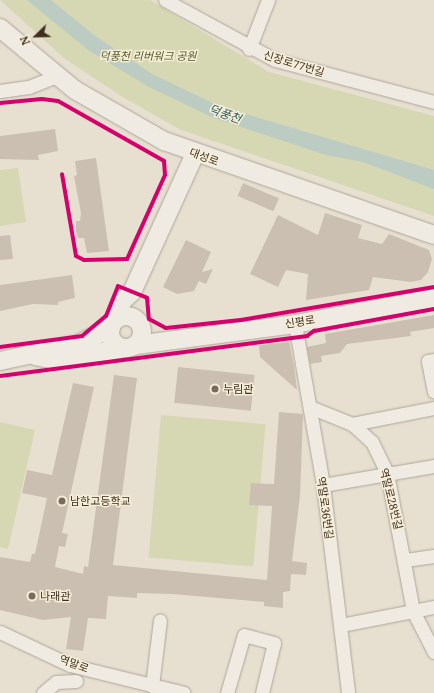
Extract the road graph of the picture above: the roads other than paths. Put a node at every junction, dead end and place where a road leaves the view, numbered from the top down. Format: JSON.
{"nodes":[{"id":1,"x":165,"y":0,"type":"edge"},
{"id":2,"x":268,"y":0,"type":"edge"},
{"id":3,"x":0,"y":28,"type":"edge"},
{"id":4,"x":249,"y":49,"type":"junction"},
{"id":5,"x":56,"y":76,"type":"junction"},
{"id":6,"x":0,"y":91,"type":"edge"},
{"id":7,"x":434,"y":102,"type":"edge"},
{"id":8,"x":195,"y":154,"type":"junction"},
{"id":9,"x":434,"y":235,"type":"edge"},
{"id":10,"x":132,"y":292,"type":"junction"},
{"id":11,"x":434,"y":298,"type":"edge"},
{"id":12,"x":139,"y":322,"type":"junction"},
{"id":13,"x":114,"y":324,"type":"junction"},
{"id":14,"x":295,"y":324,"type":"junction"},
{"id":15,"x":164,"y":340,"type":"junction"},
{"id":16,"x":131,"y":346,"type":"junction"},
{"id":17,"x":35,"y":356,"type":"junction"},
{"id":18,"x":431,"y":360,"type":"edge"},
{"id":19,"x":0,"y":361,"type":"edge"},
{"id":20,"x":434,"y":391,"type":"edge"},
{"id":21,"x":310,"y":407,"type":"junction"},
{"id":22,"x":434,"y":408,"type":"edge"},
{"id":23,"x":352,"y":424,"type":"junction"},
{"id":24,"x":434,"y":466,"type":"edge"},
{"id":25,"x":387,"y":473,"type":"junction"},
{"id":26,"x":323,"y":485,"type":"junction"},
{"id":27,"x":434,"y":556,"type":"edge"},
{"id":28,"x":406,"y":560,"type":"junction"},
{"id":29,"x":434,"y":607,"type":"edge"},
{"id":30,"x":413,"y":611,"type":"junction"},
{"id":31,"x":160,"y":620,"type":"dead end"},
{"id":32,"x":341,"y":625,"type":"junction"},
{"id":33,"x":0,"y":632,"type":"edge"},
{"id":34,"x":434,"y":652,"type":"edge"},
{"id":35,"x":70,"y":665,"type":"junction"},
{"id":36,"x":152,"y":686,"type":"junction"},
{"id":37,"x":78,"y":687,"type":"edge"},
{"id":38,"x":43,"y":693,"type":"edge"},
{"id":39,"x":184,"y":693,"type":"edge"},
{"id":40,"x":227,"y":693,"type":"edge"},
{"id":41,"x":262,"y":693,"type":"edge"},
{"id":42,"x":348,"y":693,"type":"edge"}],
"edges":[{"from":1,"to":4,"type":"street","name":"신장로77번길"},
{"from":2,"to":4,"type":"street"},
{"from":3,"to":5,"type":"street","name":"대성로"},
{"from":4,"to":7,"type":"street","name":"신장로77번길"},
{"from":5,"to":6,"type":"street"},
{"from":5,"to":8,"type":"street","name":"대성로"},
{"from":8,"to":9,"type":"street","name":"대성로"},
{"from":8,"to":10,"type":"street"},
{"from":10,"to":12,"type":"street"},
{"from":10,"to":13,"type":"street"},
{"from":11,"to":14,"type":"street","name":"신평로"},
{"from":12,"to":13,"type":"street"},
{"from":12,"to":15,"type":"street"},
{"from":12,"to":16,"type":"street"},
{"from":13,"to":16,"type":"street"},
{"from":13,"to":17,"type":"street","name":"신평로"},
{"from":14,"to":15,"type":"street","name":"신평로"},
{"from":14,"to":21,"type":"street","name":"역말로36번길"},
{"from":15,"to":16,"type":"street","name":"신평로"},
{"from":16,"to":17,"type":"street","name":"신평로"},
{"from":17,"to":19,"type":"street","name":"신평로"},
{"from":18,"to":20,"type":"street"},
{"from":21,"to":23,"type":"street","name":"역말로28번길"},
{"from":21,"to":26,"type":"street","name":"역말로36번길"},
{"from":22,"to":23,"type":"street"},
{"from":23,"to":25,"type":"street","name":"역말로28번길"},
{"from":24,"to":25,"type":"street"},
{"from":25,"to":26,"type":"street"},
{"from":25,"to":28,"type":"street","name":"역말로28번길"},
{"from":26,"to":32,"type":"street","name":"역말로36번길"},
{"from":27,"to":28,"type":"street"},
{"from":28,"to":30,"type":"street","name":"역말로28번길"},
{"from":29,"to":30,"type":"street"},
{"from":30,"to":32,"type":"street"},
{"from":30,"to":34,"type":"street","name":"역말로28번길"},
{"from":31,"to":36,"type":"street"},
{"from":32,"to":42,"type":"street","name":"역말로36번길"},
{"from":33,"to":35,"type":"street","name":"역말로"},
{"from":35,"to":36,"type":"street","name":"역말로"},
{"from":35,"to":37,"type":"street"},
{"from":36,"to":39,"type":"street","name":"역말로"},
{"from":37,"to":38,"type":"street"},
{"from":40,"to":41,"type":"street"}]}
